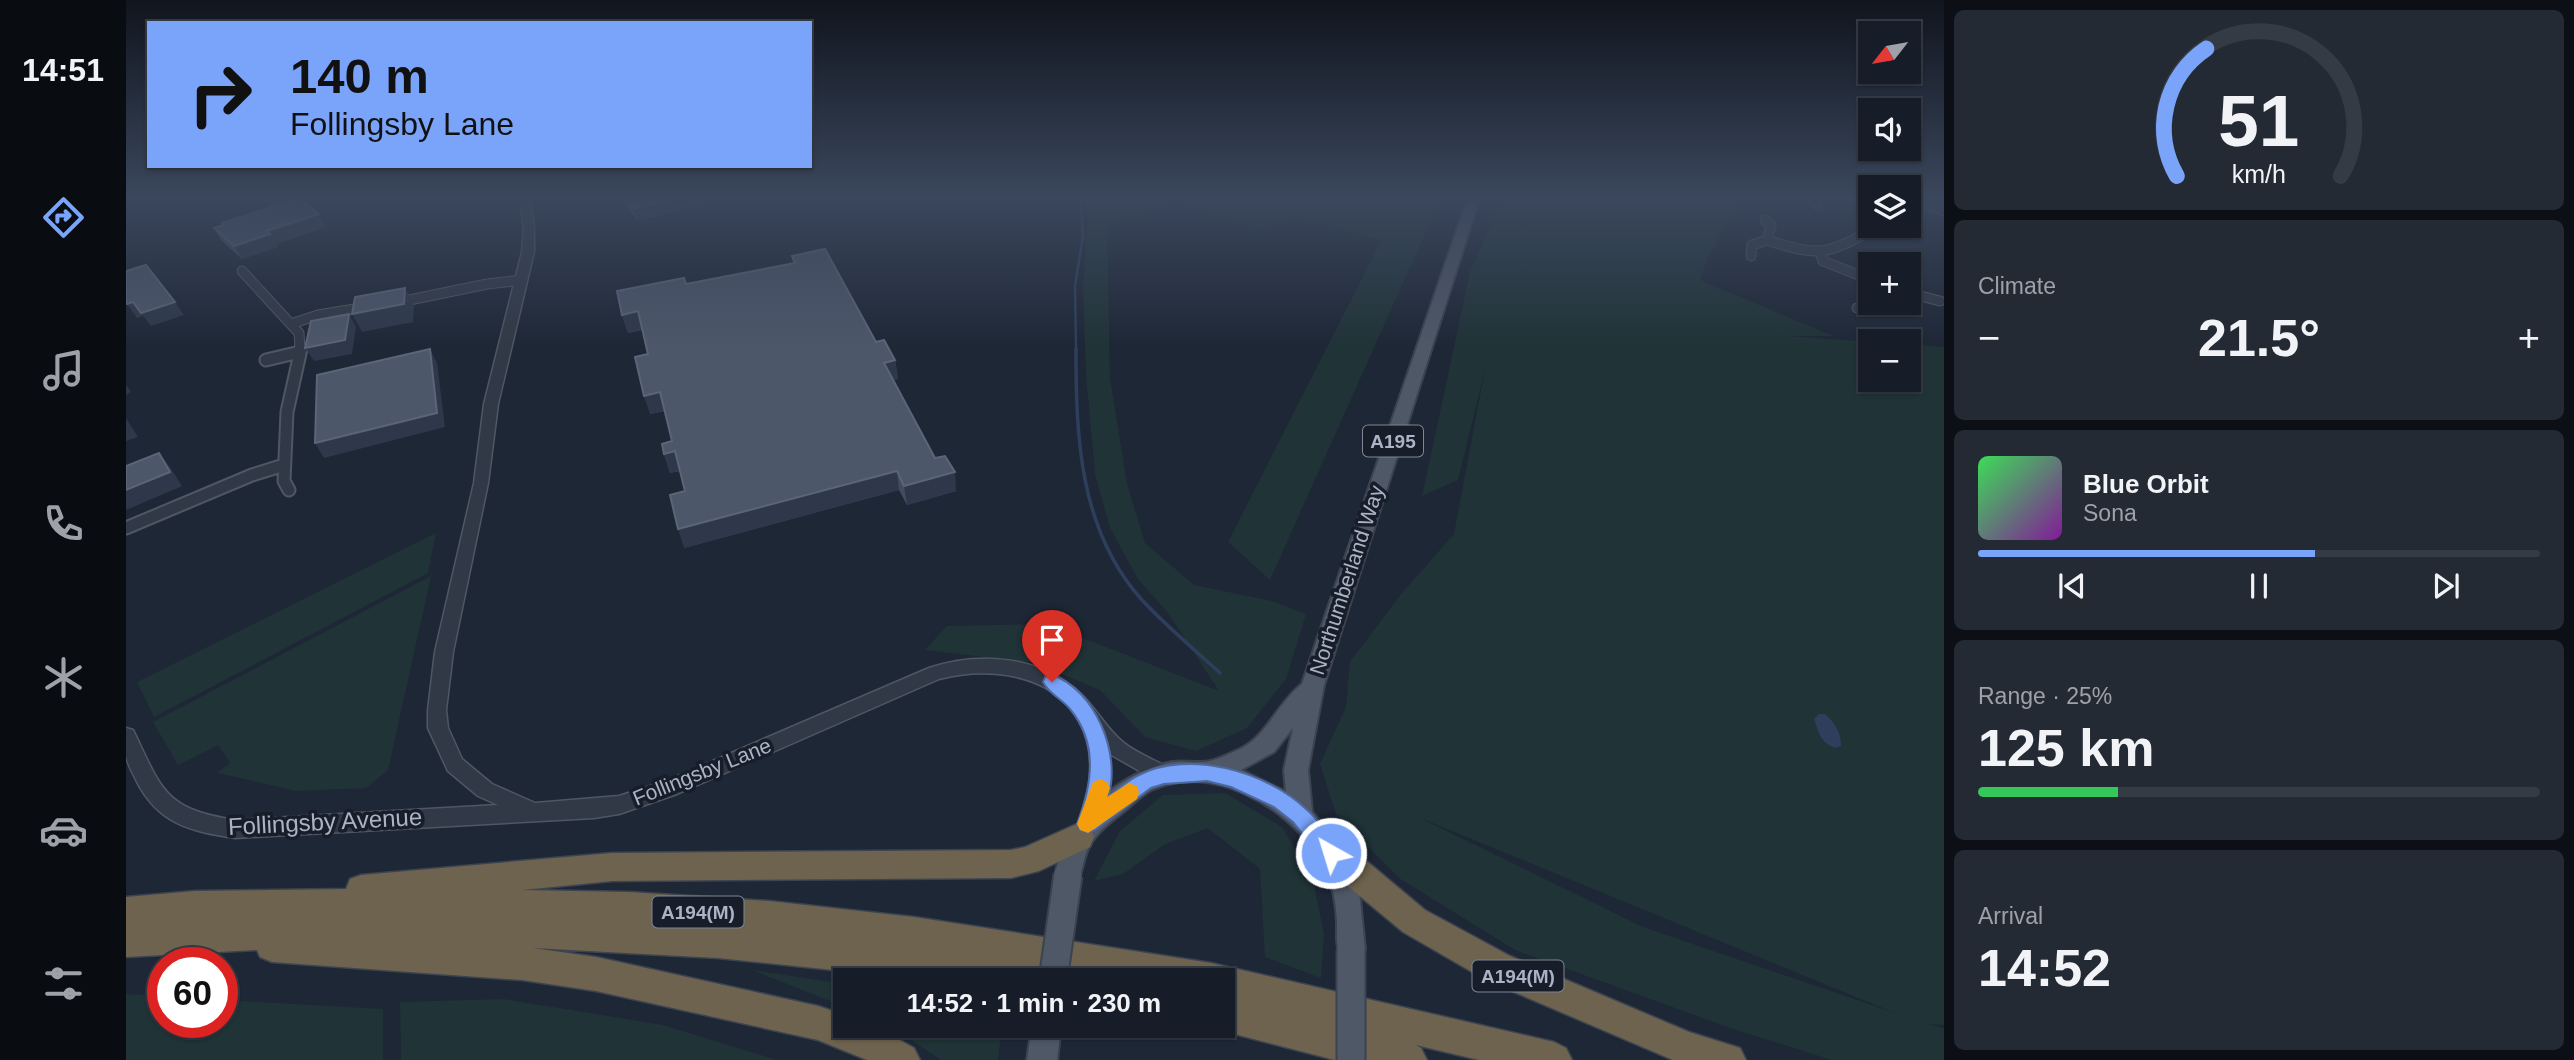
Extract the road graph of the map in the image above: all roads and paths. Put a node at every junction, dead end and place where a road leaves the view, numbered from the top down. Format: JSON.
{"nodes":[{"id":1,"x":526,"y":247,"type":"edge"},
{"id":2,"x":1457,"y":247,"type":"edge"},
{"id":3,"x":1752,"y":247,"type":"edge"},
{"id":4,"x":1794,"y":247,"type":"edge"},
{"id":5,"x":1840,"y":247,"type":"edge"},
{"id":6,"x":1821,"y":255,"type":"junction"},
{"id":7,"x":1751,"y":256,"type":"dead end"},
{"id":8,"x":242,"y":271,"type":"dead end"},
{"id":9,"x":1858,"y":275,"type":"edge"},
{"id":10,"x":522,"y":280,"type":"junction"},
{"id":11,"x":1921,"y":296,"type":"edge"},
{"id":12,"x":1940,"y":301,"type":"dead end"},
{"id":13,"x":291,"y":324,"type":"junction"},
{"id":14,"x":300,"y":352,"type":"junction"},
{"id":15,"x":266,"y":360,"type":"dead end"},
{"id":16,"x":285,"y":465,"type":"junction"},
{"id":17,"x":289,"y":490,"type":"dead end"},
{"id":18,"x":126,"y":528,"type":"edge"},
{"id":19,"x":1312,"y":685,"type":"junction"},
{"id":20,"x":1089,"y":719,"type":"junction"},
{"id":21,"x":126,"y":736,"type":"edge"},
{"id":22,"x":1207,"y":773,"type":"junction"},
{"id":23,"x":1164,"y":775,"type":"junction"},
{"id":24,"x":530,"y":810,"type":"junction"},
{"id":25,"x":1300,"y":816,"type":"junction"},
{"id":26,"x":1084,"y":830,"type":"junction"},
{"id":27,"x":1331,"y":853,"type":"junction"},
{"id":28,"x":180,"y":907,"type":"junction"},
{"id":29,"x":126,"y":912,"type":"edge"},
{"id":30,"x":141,"y":940,"type":"edge"},
{"id":31,"x":952,"y":968,"type":"edge"},
{"id":32,"x":1055,"y":968,"type":"edge"},
{"id":33,"x":1135,"y":968,"type":"edge"},
{"id":34,"x":1235,"y":986,"type":"edge"},
{"id":35,"x":1235,"y":1019,"type":"edge"},
{"id":36,"x":1045,"y":1038,"type":"edge"},
{"id":37,"x":902,"y":1060,"type":"edge"},
{"id":38,"x":1042,"y":1060,"type":"edge"},
{"id":39,"x":1351,"y":1060,"type":"edge"},
{"id":40,"x":1409,"y":1060,"type":"edge"},
{"id":41,"x":1554,"y":1060,"type":"edge"},
{"id":42,"x":1728,"y":1060,"type":"edge"}],
"edges":[{"from":1,"to":10,"type":"street","name":"Follingsby Lane"},
{"from":2,"to":19,"type":"main road","name":"Northumberland Way","number":"A195"},
{"from":3,"to":7,"type":"street"},
{"from":4,"to":6,"type":"street"},
{"from":5,"to":6,"type":"street"},
{"from":6,"to":9,"type":"street"},
{"from":8,"to":13,"type":"street"},
{"from":10,"to":13,"type":"street"},
{"from":10,"to":24,"type":"street","name":"Follingsby Lane"},
{"from":11,"to":12,"type":"street"},
{"from":13,"to":14,"type":"street"},
{"from":14,"to":15,"type":"street"},
{"from":14,"to":16,"type":"street"},
{"from":16,"to":17,"type":"street"},
{"from":16,"to":18,"type":"street"},
{"from":19,"to":22,"type":"main road","name":"Northumberland Way","number":"A195"},
{"from":19,"to":25,"type":"main road","name":"Northumberland Way","number":"A195"},
{"from":20,"to":23,"type":"street","name":"Follingsby Lane"},
{"from":20,"to":24,"type":"street","name":"Follingsby Lane"},
{"from":20,"to":26,"type":"street","name":"Follingsby Lane"},
{"from":21,"to":24,"type":"street","name":"Follingsby Avenue"},
{"from":22,"to":23,"type":"main road"},
{"from":22,"to":25,"type":"main road"},
{"from":23,"to":26,"type":"main road"},
{"from":25,"to":27,"type":"main road"},
{"from":26,"to":28,"type":"highway","number":"A194(M)"},
{"from":26,"to":32,"type":"main road","bridge":true},
{"from":27,"to":39,"type":"main road","bridge":true},
{"from":27,"to":42,"type":"highway","number":"A194(M)"},
{"from":28,"to":29,"type":"highway","number":"A194(M)"},
{"from":28,"to":33,"type":"highway","number":"A194(M)"},
{"from":30,"to":31,"type":"highway","number":"A194(M)"},
{"from":30,"to":37,"type":"highway","number":"A194(M)"},
{"from":34,"to":41,"type":"highway"},
{"from":35,"to":40,"type":"highway"},
{"from":36,"to":38,"type":"main road"}]}
